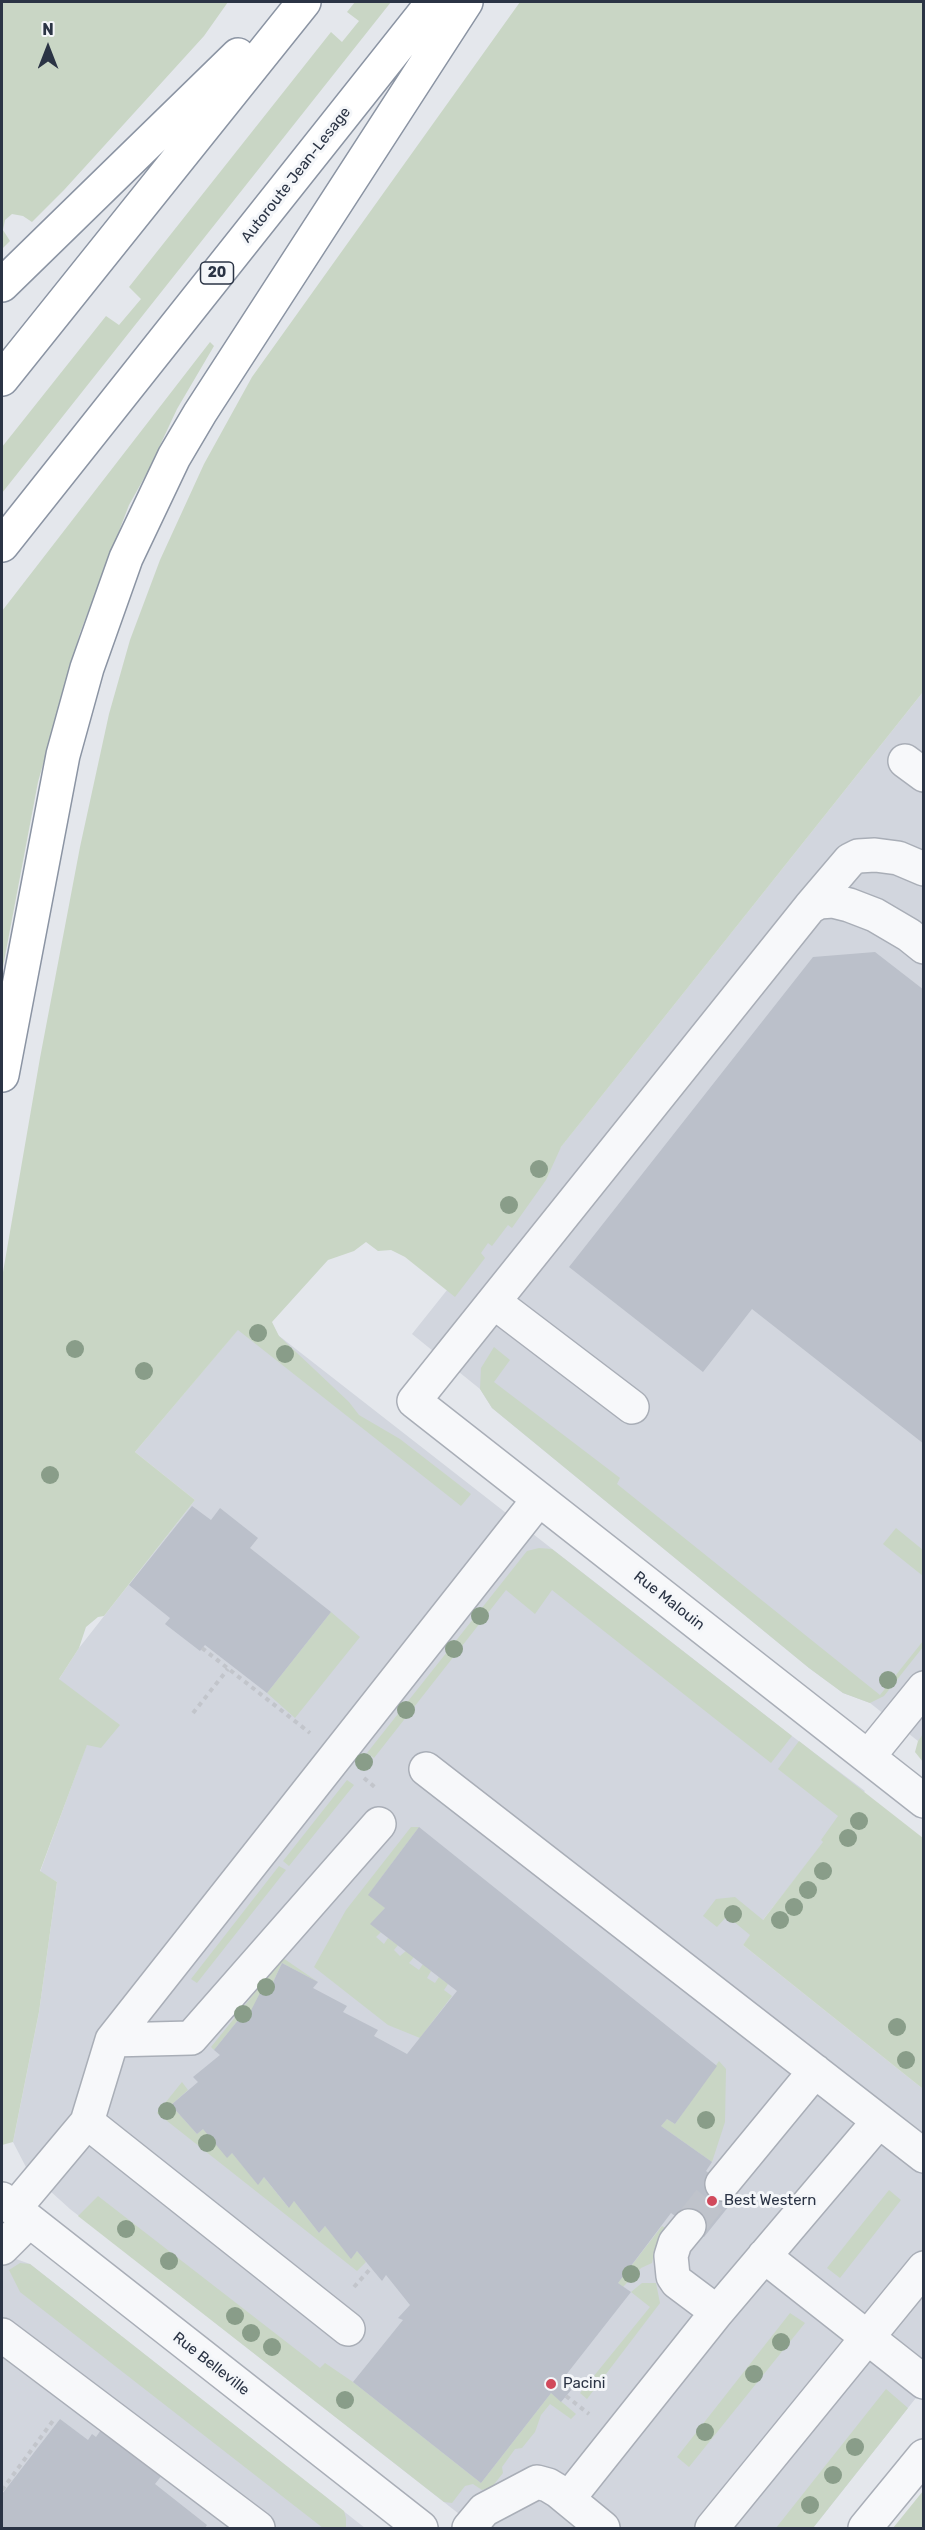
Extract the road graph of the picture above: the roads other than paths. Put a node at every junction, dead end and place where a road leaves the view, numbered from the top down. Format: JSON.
{"nodes":[{"id":1,"x":294,"y":2,"type":"edge"},
{"id":2,"x":304,"y":2,"type":"edge"},
{"id":3,"x":433,"y":2,"type":"edge"},
{"id":4,"x":466,"y":2,"type":"edge"},
{"id":5,"x":2,"y":285,"type":"edge"},
{"id":6,"x":2,"y":379,"type":"edge"},
{"id":7,"x":2,"y":545,"type":"edge"},
{"id":8,"x":924,"y":869,"type":"edge"},
{"id":9,"x":810,"y":907,"type":"junction"},
{"id":10,"x":924,"y":947,"type":"edge"},
{"id":11,"x":2,"y":1075,"type":"edge"},
{"id":12,"x":494,"y":1302,"type":"junction"},
{"id":13,"x":632,"y":1407,"type":"dead end"},
{"id":14,"x":539,"y":1499,"type":"junction"},
{"id":15,"x":924,"y":1688,"type":"edge"},
{"id":16,"x":868,"y":1757,"type":"junction"},
{"id":17,"x":426,"y":1769,"type":"dead end"},
{"id":18,"x":924,"y":1801,"type":"edge"},
{"id":19,"x":382,"y":1811,"type":"road end"},
{"id":20,"x":112,"y":2040,"type":"junction"},
{"id":21,"x":814,"y":2071,"type":"junction"},
{"id":22,"x":879,"y":2121,"type":"junction"},
{"id":23,"x":87,"y":2122,"type":"junction"},
{"id":24,"x":924,"y":2156,"type":"edge"},
{"id":25,"x":722,"y":2184,"type":"tunnel mouth"},
{"id":26,"x":15,"y":2210,"type":"edge"},
{"id":27,"x":689,"y":2226,"type":"tunnel mouth"},
{"id":28,"x":2,"y":2248,"type":"edge"},
{"id":29,"x":765,"y":2256,"type":"junction"},
{"id":30,"x":924,"y":2268,"type":"edge"},
{"id":31,"x":717,"y":2312,"type":"junction"},
{"id":32,"x":348,"y":2329,"type":"dead end"},
{"id":33,"x":2,"y":2335,"type":"edge"},
{"id":34,"x":868,"y":2338,"type":"junction"},
{"id":35,"x":924,"y":2382,"type":"edge"},
{"id":36,"x":924,"y":2456,"type":"edge"},
{"id":37,"x":568,"y":2499,"type":"junction"},
{"id":38,"x":400,"y":2522,"type":"edge"},
{"id":39,"x":258,"y":2529,"type":"edge"},
{"id":40,"x":469,"y":2529,"type":"edge"},
{"id":41,"x":603,"y":2529,"type":"edge"},
{"id":42,"x":712,"y":2529,"type":"edge"},
{"id":43,"x":866,"y":2529,"type":"edge"}],
"edges":[{"from":1,"to":5,"type":"highway"},
{"from":2,"to":6,"type":"highway"},
{"from":3,"to":7,"type":"highway","name":"Autoroute Jean-Lesage","number":"20"},
{"from":4,"to":11,"type":"highway"},
{"from":8,"to":9,"type":"street"},
{"from":9,"to":10,"type":"street"},
{"from":9,"to":12,"type":"street"},
{"from":12,"to":13,"type":"street"},
{"from":12,"to":14,"type":"street","name":"Rue Malouin"},
{"from":14,"to":16,"type":"street","name":"Rue Malouin"},
{"from":14,"to":20,"type":"street"},
{"from":15,"to":16,"type":"street"},
{"from":16,"to":18,"type":"street","name":"Rue Malouin"},
{"from":17,"to":21,"type":"street"},
{"from":19,"to":20,"type":"street"},
{"from":20,"to":23,"type":"street"},
{"from":21,"to":22,"type":"street"},
{"from":21,"to":25,"type":"street"},
{"from":22,"to":24,"type":"street"},
{"from":22,"to":29,"type":"street"},
{"from":23,"to":26,"type":"street"},
{"from":23,"to":32,"type":"street"},
{"from":26,"to":28,"type":"street"},
{"from":26,"to":38,"type":"street","name":"Rue Belleville"},
{"from":27,"to":31,"type":"street"},
{"from":29,"to":31,"type":"street"},
{"from":29,"to":34,"type":"street"},
{"from":30,"to":34,"type":"street"},
{"from":31,"to":37,"type":"street"},
{"from":33,"to":39,"type":"street"},
{"from":34,"to":35,"type":"street"},
{"from":34,"to":42,"type":"street"},
{"from":36,"to":43,"type":"street"},
{"from":37,"to":40,"type":"street"},
{"from":37,"to":41,"type":"street"}]}
